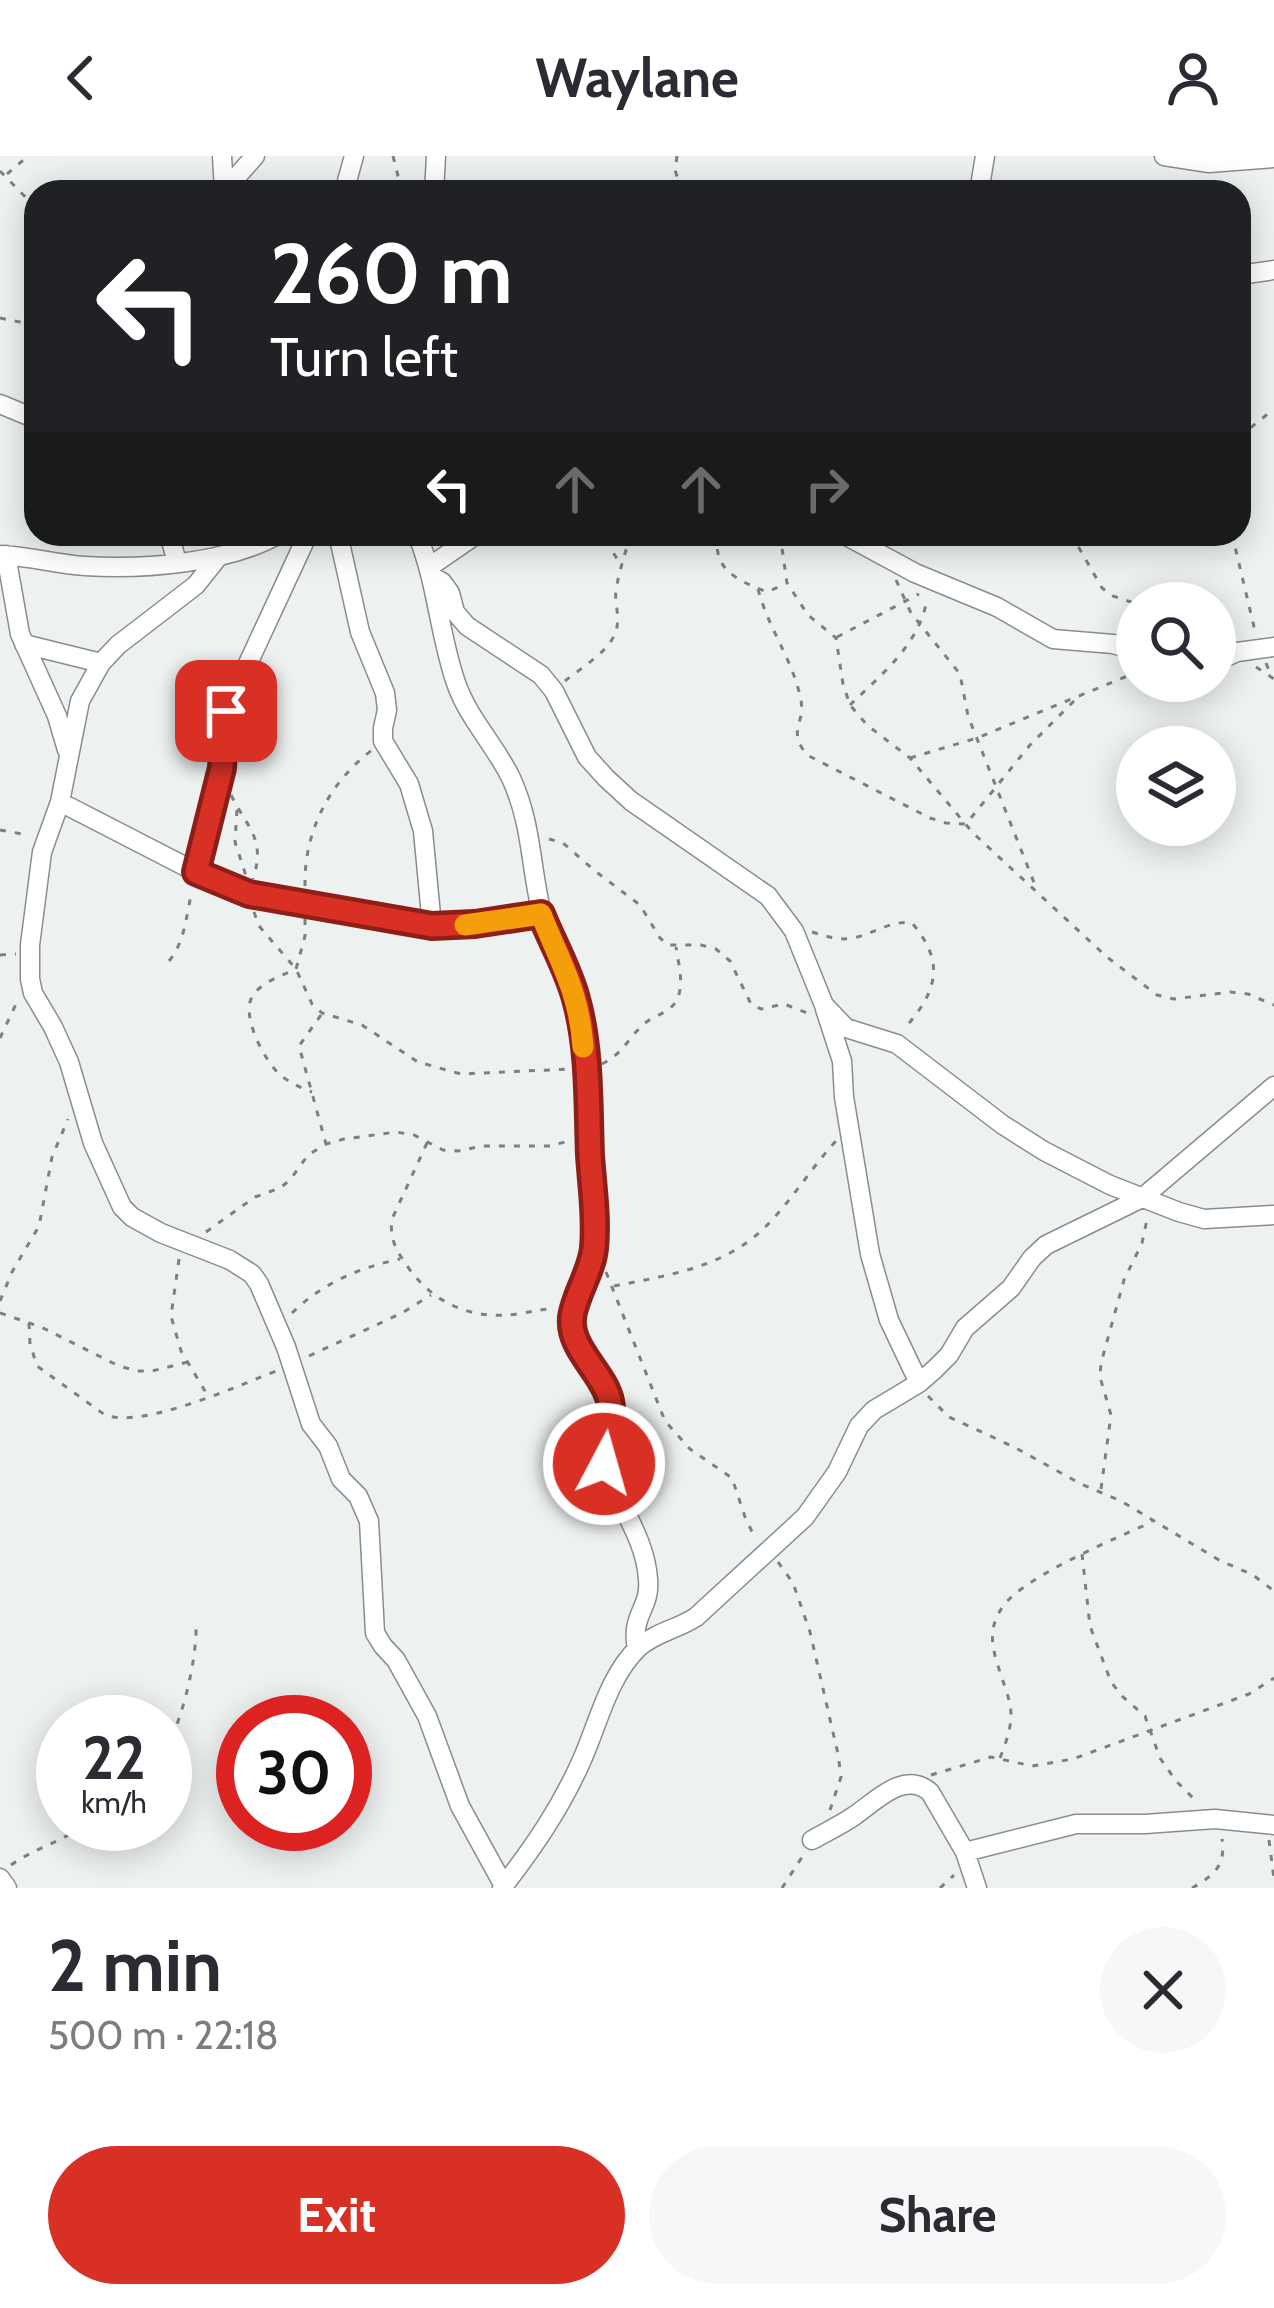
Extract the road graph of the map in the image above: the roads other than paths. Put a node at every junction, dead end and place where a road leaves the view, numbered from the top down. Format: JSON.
{"nodes":[{"id":1,"x":255,"y":156,"type":"edge"},
{"id":2,"x":1164,"y":156,"type":"edge"},
{"id":3,"x":1274,"y":158,"type":"edge"},
{"id":4,"x":234,"y":180,"type":"edge"},
{"id":5,"x":172,"y":546,"type":"edge"},
{"id":6,"x":246,"y":546,"type":"edge"},
{"id":7,"x":302,"y":546,"type":"edge"},
{"id":8,"x":341,"y":546,"type":"edge"},
{"id":9,"x":418,"y":546,"type":"edge"},
{"id":10,"x":462,"y":546,"type":"edge"},
{"id":11,"x":863,"y":546,"type":"edge"},
{"id":12,"x":3,"y":555,"type":"edge"},
{"id":13,"x":219,"y":556,"type":"junction"},
{"id":14,"x":177,"y":562,"type":"junction"},
{"id":15,"x":431,"y":572,"type":"junction"},
{"id":16,"x":24,"y":644,"type":"junction"},
{"id":17,"x":1116,"y":645,"type":"edge"},
{"id":18,"x":1267,"y":647,"type":"edge"},
{"id":19,"x":1236,"y":652,"type":"edge"},
{"id":20,"x":101,"y":663,"type":"junction"},
{"id":21,"x":69,"y":759,"type":"junction"},
{"id":22,"x":60,"y":802,"type":"junction"},
{"id":23,"x":196,"y":872,"type":"junction"},
{"id":24,"x":541,"y":914,"type":"junction"},
{"id":25,"x":432,"y":926,"type":"junction"},
{"id":26,"x":825,"y":1010,"type":"junction"},
{"id":27,"x":1274,"y":1086,"type":"edge"},
{"id":28,"x":1146,"y":1200,"type":"junction"},
{"id":29,"x":1274,"y":1215,"type":"edge"},
{"id":30,"x":919,"y":1383,"type":"junction"},
{"id":31,"x":637,"y":1649,"type":"junction"},
{"id":32,"x":1272,"y":1825,"type":"edge"},
{"id":33,"x":812,"y":1840,"type":"road end"},
{"id":34,"x":965,"y":1852,"type":"junction"},
{"id":35,"x":0,"y":1875,"type":"edge"},
{"id":36,"x":503,"y":1887,"type":"edge"},
{"id":37,"x":7,"y":1888,"type":"edge"},
{"id":38,"x":977,"y":1888,"type":"edge"}],
"edges":[{"from":1,"to":4,"type":"street"},
{"from":2,"to":3,"type":"street"},
{"from":5,"to":14,"type":"street"},
{"from":6,"to":13,"type":"street"},
{"from":7,"to":23,"type":"street"},
{"from":8,"to":25,"type":"street"},
{"from":9,"to":15,"type":"street"},
{"from":10,"to":15,"type":"street"},
{"from":11,"to":17,"type":"street"},
{"from":12,"to":14,"type":"street"},
{"from":12,"to":16,"type":"street"},
{"from":13,"to":14,"type":"street"},
{"from":13,"to":20,"type":"street"},
{"from":15,"to":24,"type":"street"},
{"from":15,"to":26,"type":"street"},
{"from":16,"to":20,"type":"street"},
{"from":16,"to":21,"type":"street"},
{"from":18,"to":19,"type":"street"},
{"from":20,"to":21,"type":"street"},
{"from":21,"to":22,"type":"street"},
{"from":22,"to":23,"type":"street"},
{"from":22,"to":36,"type":"street"},
{"from":23,"to":25,"type":"street"},
{"from":24,"to":25,"type":"street"},
{"from":24,"to":31,"type":"street"},
{"from":26,"to":28,"type":"street"},
{"from":26,"to":30,"type":"street"},
{"from":27,"to":28,"type":"street"},
{"from":28,"to":29,"type":"street"},
{"from":28,"to":30,"type":"street"},
{"from":30,"to":31,"type":"street"},
{"from":31,"to":36,"type":"street"},
{"from":32,"to":34,"type":"street"},
{"from":33,"to":34,"type":"street"},
{"from":34,"to":38,"type":"street"},
{"from":35,"to":37,"type":"street"}]}
